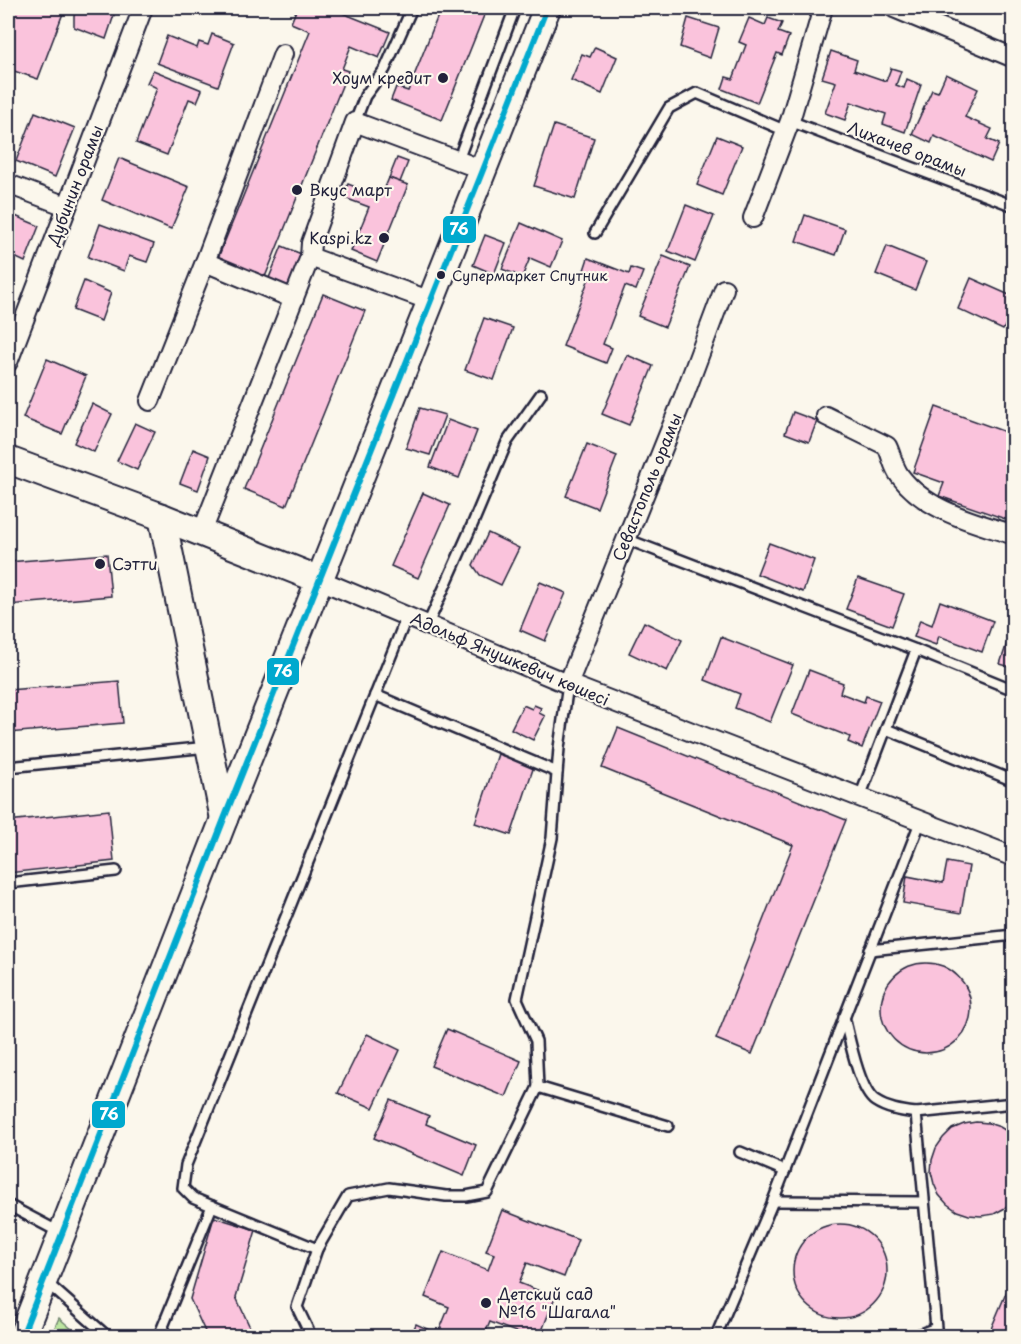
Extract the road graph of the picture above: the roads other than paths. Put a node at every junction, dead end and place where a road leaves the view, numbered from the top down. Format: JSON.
{"nodes":[{"id":1,"x":143,"y":8,"type":"edge"},
{"id":2,"x":412,"y":8,"type":"edge"},
{"id":3,"x":515,"y":8,"type":"edge"},
{"id":4,"x":546,"y":8,"type":"edge"},
{"id":5,"x":822,"y":8,"type":"edge"},
{"id":6,"x":894,"y":8,"type":"edge"},
{"id":7,"x":283,"y":54,"type":"dead end"},
{"id":8,"x":1014,"y":58,"type":"edge"},
{"id":9,"x":356,"y":122,"type":"junction"},
{"id":10,"x":788,"y":126,"type":"junction"},
{"id":11,"x":458,"y":160,"type":"junction"},
{"id":12,"x":483,"y":170,"type":"junction"},
{"id":13,"x":8,"y":184,"type":"edge"},
{"id":14,"x":66,"y":206,"type":"junction"},
{"id":15,"x":1014,"y":206,"type":"edge"},
{"id":16,"x":753,"y":218,"type":"dead end"},
{"id":17,"x":595,"y":233,"type":"dead end"},
{"id":18,"x":310,"y":257,"type":"junction"},
{"id":19,"x":205,"y":262,"type":"junction"},
{"id":20,"x":724,"y":289,"type":"dead end"},
{"id":21,"x":294,"y":299,"type":"junction"},
{"id":22,"x":431,"y":301,"type":"junction"},
{"id":23,"x":8,"y":362,"type":"edge"},
{"id":24,"x":541,"y":394,"type":"dead end"},
{"id":25,"x":150,"y":401,"type":"dead end"},
{"id":26,"x":826,"y":416,"type":"dead end"},
{"id":27,"x":8,"y":460,"type":"edge"},
{"id":28,"x":162,"y":517,"type":"junction"},
{"id":29,"x":202,"y":532,"type":"junction"},
{"id":30,"x":1014,"y":535,"type":"edge"},
{"id":31,"x":626,"y":538,"type":"junction"},
{"id":32,"x":320,"y":580,"type":"junction"},
{"id":33,"x":407,"y":616,"type":"junction"},
{"id":34,"x":428,"y":624,"type":"junction"},
{"id":35,"x":916,"y":650,"type":"junction"},
{"id":36,"x":568,"y":684,"type":"junction"},
{"id":37,"x":1014,"y":690,"type":"edge"},
{"id":38,"x":375,"y":695,"type":"junction"},
{"id":39,"x":886,"y":729,"type":"junction"},
{"id":40,"x":209,"y":747,"type":"junction"},
{"id":41,"x":8,"y":767,"type":"edge"},
{"id":42,"x":557,"y":772,"type":"junction"},
{"id":43,"x":1014,"y":781,"type":"edge"},
{"id":44,"x":860,"y":797,"type":"junction"},
{"id":45,"x":224,"y":819,"type":"junction"},
{"id":46,"x":921,"y":820,"type":"junction"},
{"id":47,"x":1014,"y":857,"type":"edge"},
{"id":48,"x":116,"y":872,"type":"dead end"},
{"id":49,"x":8,"y":883,"type":"edge"},
{"id":50,"x":1014,"y":935,"type":"edge"},
{"id":51,"x":870,"y":950,"type":"junction"},
{"id":52,"x":844,"y":1017,"type":"junction"},
{"id":53,"x":538,"y":1087,"type":"junction"},
{"id":54,"x":1014,"y":1103,"type":"edge"},
{"id":55,"x":916,"y":1113,"type":"junction"},
{"id":56,"x":668,"y":1126,"type":"dead end"},
{"id":57,"x":740,"y":1152,"type":"dead end"},
{"id":58,"x":785,"y":1171,"type":"junction"},
{"id":59,"x":773,"y":1200,"type":"junction"},
{"id":60,"x":924,"y":1202,"type":"junction"},
{"id":61,"x":8,"y":1205,"type":"edge"},
{"id":62,"x":212,"y":1206,"type":"junction"},
{"id":63,"x":62,"y":1234,"type":"junction"},
{"id":64,"x":317,"y":1249,"type":"junction"},
{"id":65,"x":44,"y":1280,"type":"junction"},
{"id":66,"x":22,"y":1336,"type":"edge"},
{"id":67,"x":107,"y":1336,"type":"edge"},
{"id":68,"x":159,"y":1336,"type":"edge"},
{"id":69,"x":311,"y":1336,"type":"edge"},
{"id":70,"x":716,"y":1336,"type":"edge"},
{"id":71,"x":915,"y":1336,"type":"edge"}],
"edges":[{"from":1,"to":14,"type":"street","name":"Дубинин орамы"},
{"from":2,"to":9,"type":"lane"},
{"from":3,"to":11,"type":"lane"},
{"from":4,"to":12,"type":"main road"},
{"from":5,"to":10,"type":"street"},
{"from":6,"to":8,"type":"street"},
{"from":7,"to":19,"type":"street"},
{"from":9,"to":11,"type":"street"},
{"from":9,"to":18,"type":"street"},
{"from":10,"to":15,"type":"lane","name":"Лихачев орамы"},
{"from":10,"to":16,"type":"street"},
{"from":10,"to":17,"type":"lane","name":"Лихачев орамы"},
{"from":11,"to":12,"type":"street"},
{"from":12,"to":22,"type":"main road"},
{"from":13,"to":14,"type":"street"},
{"from":14,"to":23,"type":"street","name":"Дубинин орамы"},
{"from":18,"to":21,"type":"street"},
{"from":18,"to":22,"type":"street"},
{"from":19,"to":21,"type":"street"},
{"from":19,"to":25,"type":"street"},
{"from":20,"to":31,"type":"street","name":"Севастополь орамы"},
{"from":21,"to":29,"type":"street"},
{"from":22,"to":32,"type":"main road"},
{"from":24,"to":34,"type":"lane"},
{"from":26,"to":30,"type":"street"},
{"from":27,"to":28,"type":"main road","name":"Адольф Янушкевич көшесі"},
{"from":28,"to":29,"type":"main road","name":"Адольф Янушкевич көшесі"},
{"from":28,"to":40,"type":"main road"},
{"from":29,"to":32,"type":"main road","name":"Адольф Янушкевич көшесі"},
{"from":31,"to":35,"type":"lane"},
{"from":31,"to":36,"type":"street","name":"Севастополь орамы"},
{"from":32,"to":33,"type":"street","name":"Адольф Янушкевич көшесі"},
{"from":32,"to":45,"type":"main road"},
{"from":33,"to":34,"type":"street","name":"Адольф Янушкевич көшесі"},
{"from":33,"to":38,"type":"lane"},
{"from":34,"to":36,"type":"street","name":"Адольф Янушкевич көшесі"},
{"from":35,"to":37,"type":"lane"},
{"from":35,"to":39,"type":"lane"},
{"from":36,"to":42,"type":"lane"},
{"from":36,"to":44,"type":"street","name":"Адольф Янушкевич көшесі"},
{"from":38,"to":42,"type":"lane"},
{"from":38,"to":62,"type":"lane"},
{"from":39,"to":43,"type":"lane"},
{"from":39,"to":44,"type":"lane"},
{"from":40,"to":41,"type":"lane"},
{"from":40,"to":45,"type":"main road"},
{"from":42,"to":53,"type":"lane"},
{"from":44,"to":46,"type":"street","name":"Адольф Янушкевич көшесі"},
{"from":45,"to":63,"type":"main road"},
{"from":46,"to":47,"type":"street","name":"Адольф Янушкевич көшесі"},
{"from":46,"to":51,"type":"lane"},
{"from":48,"to":49,"type":"lane"},
{"from":50,"to":51,"type":"lane"},
{"from":51,"to":52,"type":"lane"},
{"from":52,"to":55,"type":"lane"},
{"from":52,"to":58,"type":"lane"},
{"from":53,"to":56,"type":"lane"},
{"from":53,"to":64,"type":"lane"},
{"from":54,"to":55,"type":"lane"},
{"from":55,"to":60,"type":"lane"},
{"from":57,"to":58,"type":"lane"},
{"from":58,"to":59,"type":"lane"},
{"from":59,"to":60,"type":"lane"},
{"from":59,"to":70,"type":"lane"},
{"from":60,"to":71,"type":"lane"},
{"from":61,"to":63,"type":"lane"},
{"from":62,"to":64,"type":"lane"},
{"from":62,"to":68,"type":"lane"},
{"from":63,"to":65,"type":"main road"},
{"from":64,"to":69,"type":"lane"},
{"from":65,"to":66,"type":"main road"},
{"from":65,"to":67,"type":"lane"}]}
